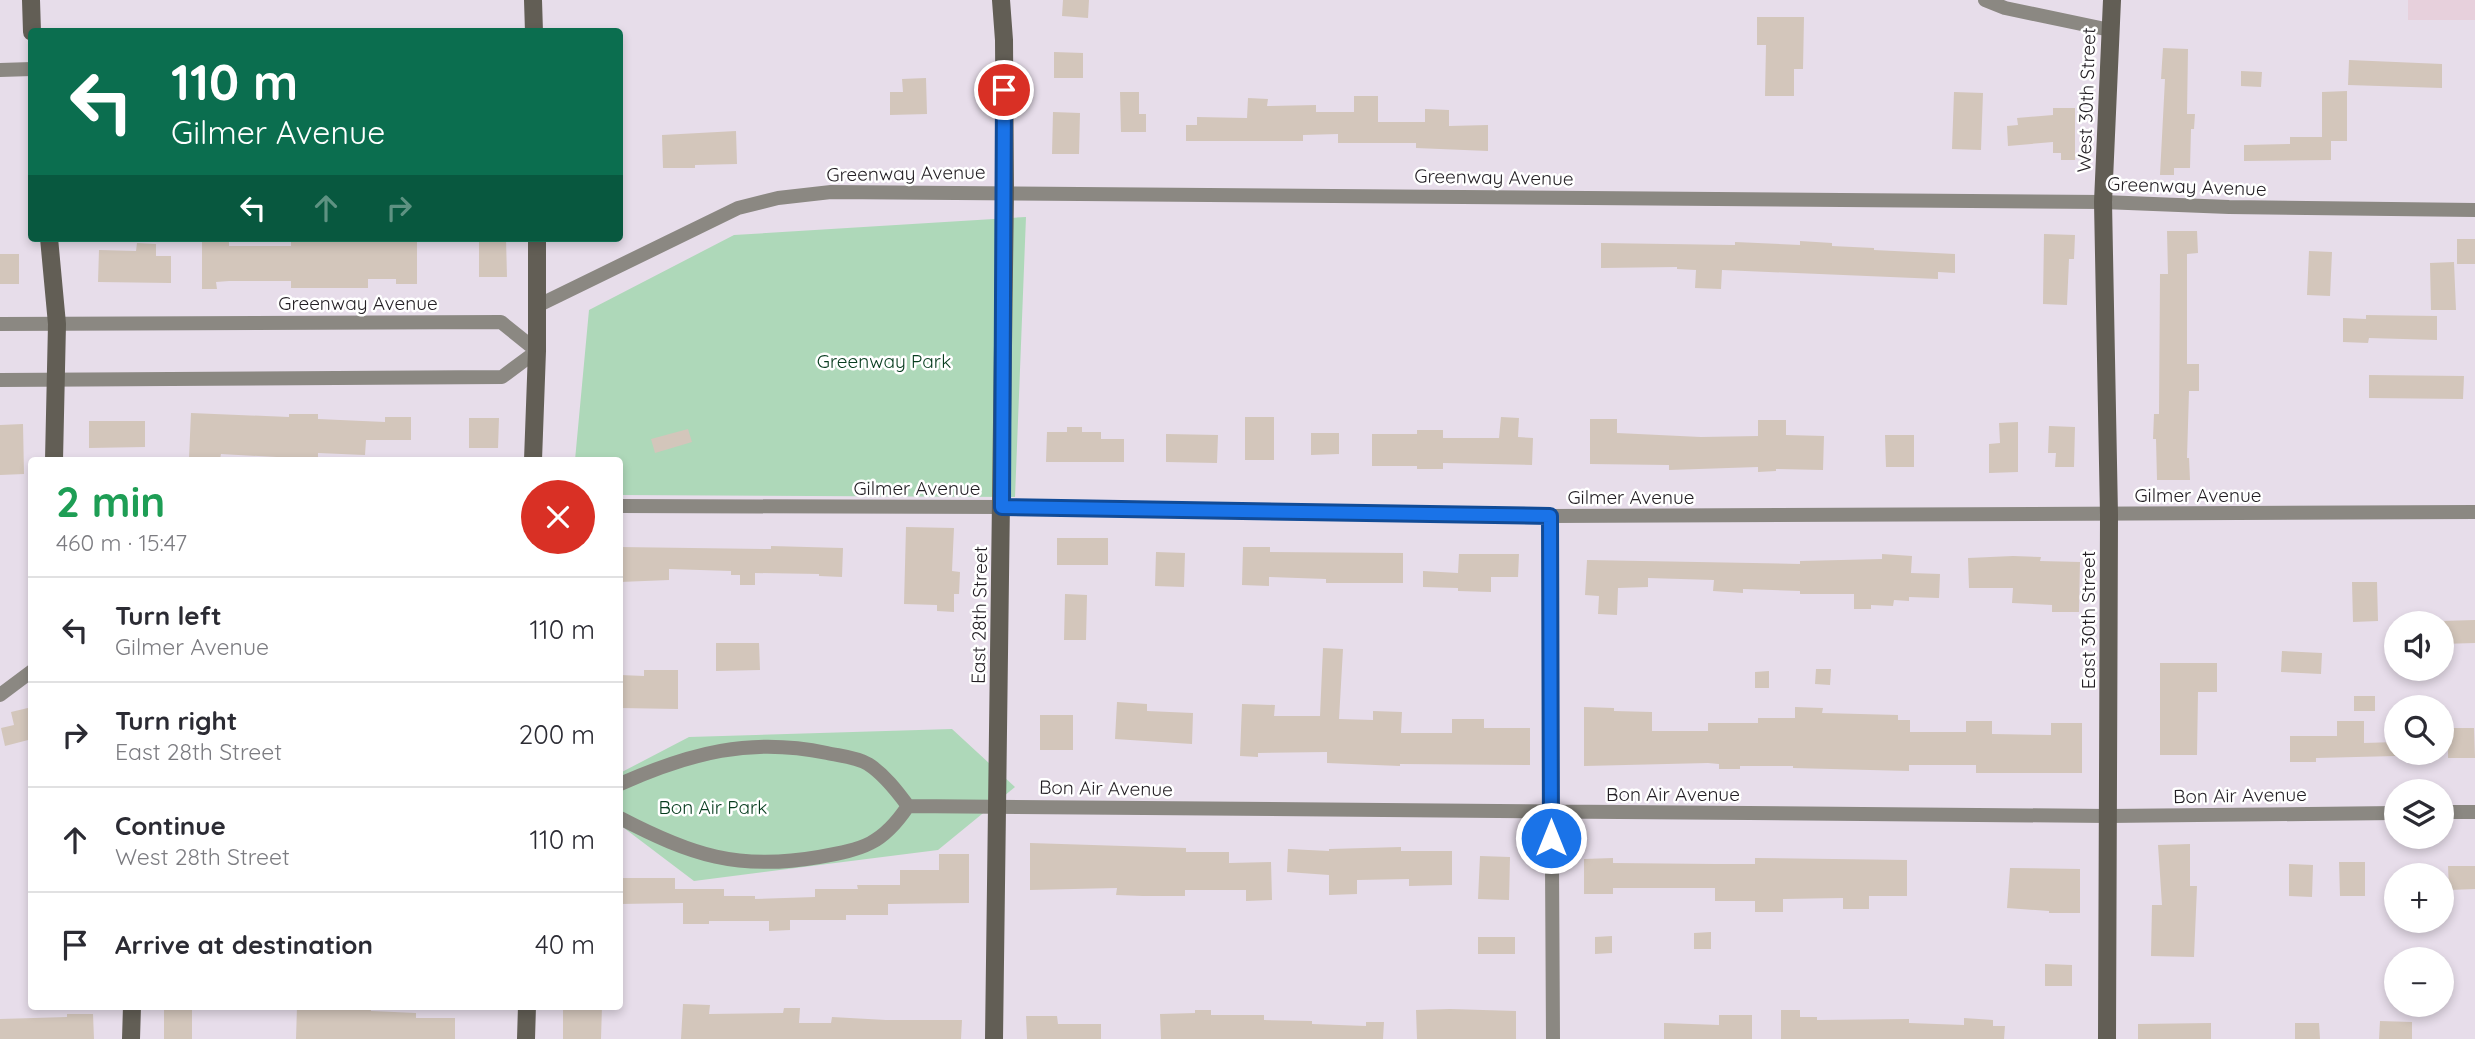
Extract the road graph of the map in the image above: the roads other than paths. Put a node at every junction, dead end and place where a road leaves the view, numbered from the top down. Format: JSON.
{"nodes":[{"id":1,"x":31,"y":0,"type":"edge"},
{"id":2,"x":533,"y":0,"type":"edge"},
{"id":3,"x":1001,"y":0,"type":"edge"},
{"id":4,"x":1985,"y":0,"type":"edge"},
{"id":5,"x":2112,"y":0,"type":"edge"},
{"id":6,"x":32,"y":28,"type":"edge"},
{"id":7,"x":534,"y":28,"type":"edge"},
{"id":8,"x":2110,"y":30,"type":"junction"},
{"id":9,"x":0,"y":69,"type":"edge"},
{"id":10,"x":28,"y":69,"type":"edge"},
{"id":11,"x":1005,"y":192,"type":"junction"},
{"id":12,"x":2103,"y":202,"type":"junction"},
{"id":13,"x":2475,"y":210,"type":"edge"},
{"id":14,"x":49,"y":242,"type":"edge"},
{"id":15,"x":537,"y":242,"type":"edge"},
{"id":16,"x":537,"y":306,"type":"junction"},
{"id":17,"x":0,"y":324,"type":"edge"},
{"id":18,"x":57,"y":324,"type":"junction"},
{"id":19,"x":537,"y":351,"type":"junction"},
{"id":20,"x":0,"y":380,"type":"edge"},
{"id":21,"x":56,"y":380,"type":"junction"},
{"id":22,"x":54,"y":457,"type":"edge"},
{"id":23,"x":533,"y":457,"type":"edge"},
{"id":24,"x":623,"y":506,"type":"edge"},
{"id":25,"x":1002,"y":507,"type":"junction"},
{"id":26,"x":2475,"y":512,"type":"edge"},
{"id":27,"x":2109,"y":515,"type":"junction"},
{"id":28,"x":1550,"y":516,"type":"junction"},
{"id":29,"x":28,"y":674,"type":"edge"},
{"id":30,"x":0,"y":695,"type":"edge"},
{"id":31,"x":623,"y":783,"type":"edge"},
{"id":32,"x":998,"y":805,"type":"junction"},
{"id":33,"x":908,"y":806,"type":"junction"},
{"id":34,"x":2475,"y":812,"type":"edge"},
{"id":35,"x":1550,"y":813,"type":"junction"},
{"id":36,"x":2384,"y":813,"type":"edge"},
{"id":37,"x":2454,"y":813,"type":"edge"},
{"id":38,"x":2108,"y":816,"type":"junction"},
{"id":39,"x":623,"y":820,"type":"edge"},
{"id":40,"x":132,"y":1010,"type":"edge"},
{"id":41,"x":527,"y":1010,"type":"edge"},
{"id":42,"x":131,"y":1039,"type":"edge"},
{"id":43,"x":526,"y":1039,"type":"edge"},
{"id":44,"x":995,"y":1039,"type":"edge"},
{"id":45,"x":1553,"y":1039,"type":"edge"},
{"id":46,"x":2107,"y":1039,"type":"edge"}],
"edges":[{"from":1,"to":6,"type":"street"},
{"from":2,"to":7,"type":"street"},
{"from":3,"to":11,"type":"street","name":"East 28th Street"},
{"from":4,"to":8,"type":"street"},
{"from":5,"to":8,"type":"street","name":"West 30th Street"},
{"from":8,"to":12,"type":"street","name":"West 30th Street"},
{"from":9,"to":10,"type":"street"},
{"from":11,"to":12,"type":"street","name":"Greenway Avenue"},
{"from":11,"to":16,"type":"street","name":"Greenway Avenue"},
{"from":11,"to":25,"type":"street","name":"East 28th Street"},
{"from":12,"to":13,"type":"street","name":"Greenway Avenue"},
{"from":12,"to":27,"type":"street","name":"East 30th Street"},
{"from":14,"to":18,"type":"street"},
{"from":15,"to":16,"type":"street"},
{"from":16,"to":19,"type":"street"},
{"from":17,"to":18,"type":"street","name":"Greenway Avenue"},
{"from":18,"to":19,"type":"street","name":"Greenway Avenue"},
{"from":18,"to":21,"type":"street"},
{"from":19,"to":21,"type":"street"},
{"from":19,"to":23,"type":"street"},
{"from":20,"to":21,"type":"street"},
{"from":21,"to":22,"type":"street"},
{"from":24,"to":25,"type":"street","name":"Gilmer Avenue"},
{"from":25,"to":28,"type":"street","name":"Gilmer Avenue"},
{"from":25,"to":32,"type":"street","name":"East 28th Street"},
{"from":26,"to":27,"type":"street","name":"Gilmer Avenue"},
{"from":27,"to":28,"type":"street","name":"Gilmer Avenue"},
{"from":27,"to":38,"type":"street","name":"East 30th Street"},
{"from":28,"to":35,"type":"street"},
{"from":29,"to":30,"type":"street"},
{"from":31,"to":33,"type":"street"},
{"from":32,"to":33,"type":"street","name":"Bon Air Avenue"},
{"from":32,"to":35,"type":"street","name":"Bon Air Avenue"},
{"from":32,"to":44,"type":"street","name":"East 28th Street"},
{"from":33,"to":39,"type":"street"},
{"from":34,"to":37,"type":"street"},
{"from":35,"to":38,"type":"street","name":"Bon Air Avenue"},
{"from":35,"to":45,"type":"street"},
{"from":36,"to":38,"type":"street","name":"Bon Air Avenue"},
{"from":38,"to":46,"type":"street","name":"East 30th Street"},
{"from":40,"to":42,"type":"street"},
{"from":41,"to":43,"type":"street"}]}
